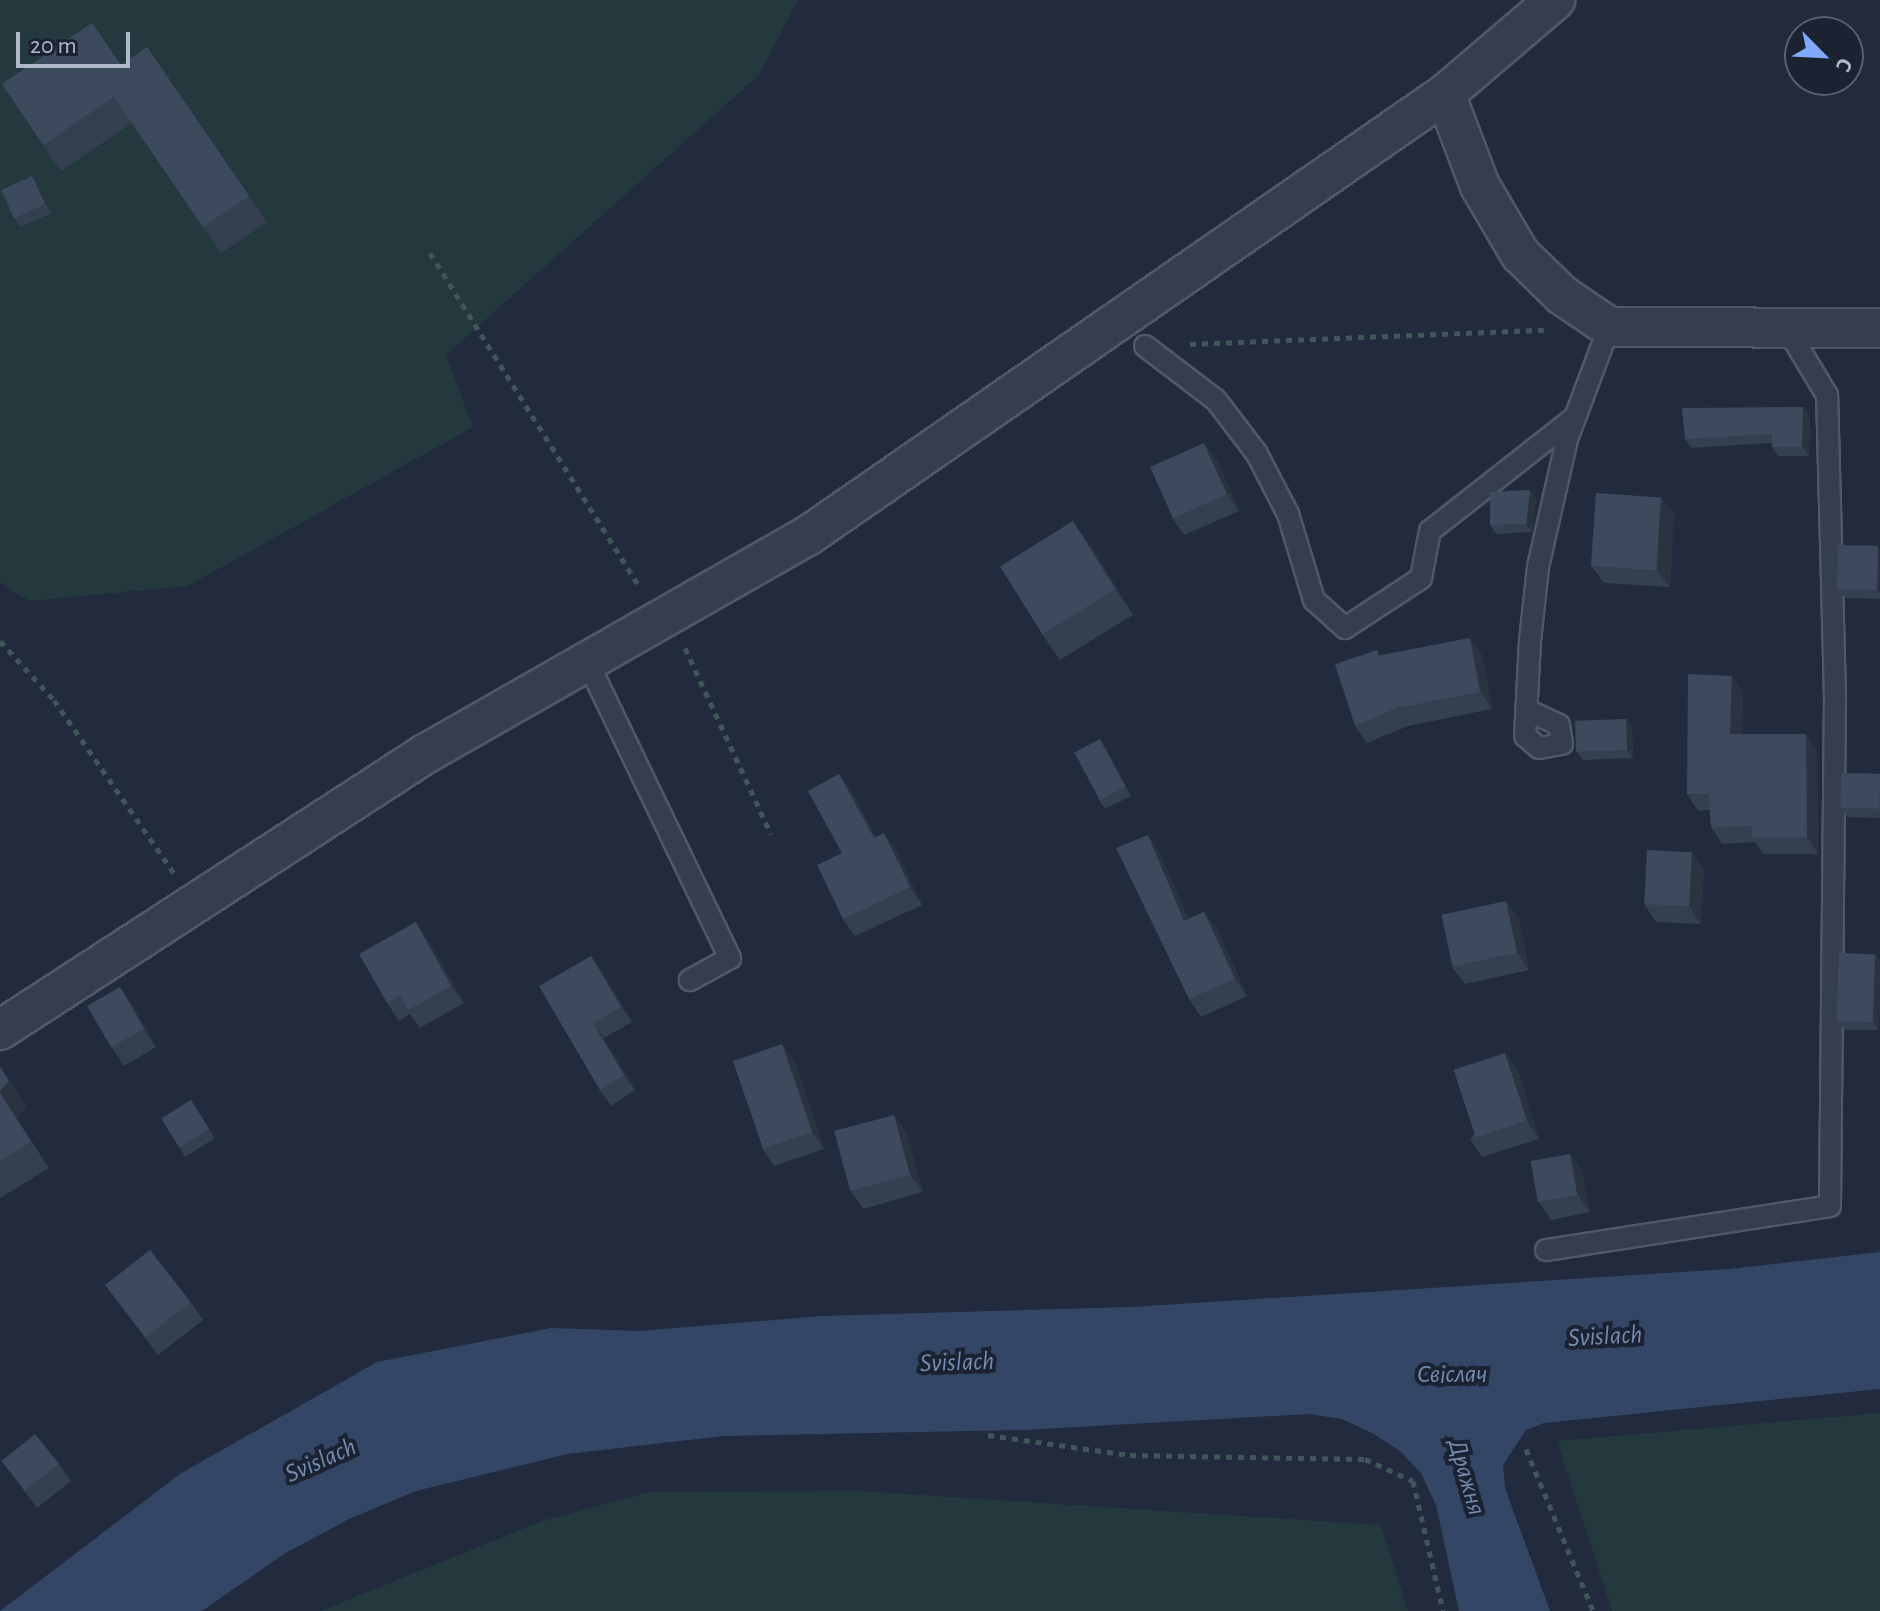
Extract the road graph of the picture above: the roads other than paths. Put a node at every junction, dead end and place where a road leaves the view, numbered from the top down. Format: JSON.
{"nodes":[{"id":1,"x":1555,"y":0,"type":"edge"},
{"id":2,"x":1445,"y":94,"type":"junction"},
{"id":3,"x":1609,"y":327,"type":"junction"},
{"id":4,"x":1786,"y":327,"type":"junction"},
{"id":5,"x":1880,"y":328,"type":"edge"},
{"id":6,"x":1145,"y":346,"type":"road end"},
{"id":7,"x":1574,"y":418,"type":"junction"},
{"id":8,"x":587,"y":661,"type":"junction"},
{"id":9,"x":1527,"y":710,"type":"dead end"},
{"id":10,"x":690,"y":980,"type":"dead end"},
{"id":11,"x":0,"y":1030,"type":"edge"},
{"id":12,"x":1546,"y":1250,"type":"dead end"}],
"edges":[{"from":1,"to":2,"type":"street"},
{"from":2,"to":3,"type":"street"},
{"from":2,"to":8,"type":"street"},
{"from":3,"to":4,"type":"street"},
{"from":3,"to":7,"type":"lane"},
{"from":4,"to":5,"type":"street"},
{"from":4,"to":12,"type":"lane"},
{"from":6,"to":7,"type":"lane"},
{"from":7,"to":9,"type":"lane"},
{"from":8,"to":10,"type":"lane"},
{"from":8,"to":11,"type":"street"}]}
